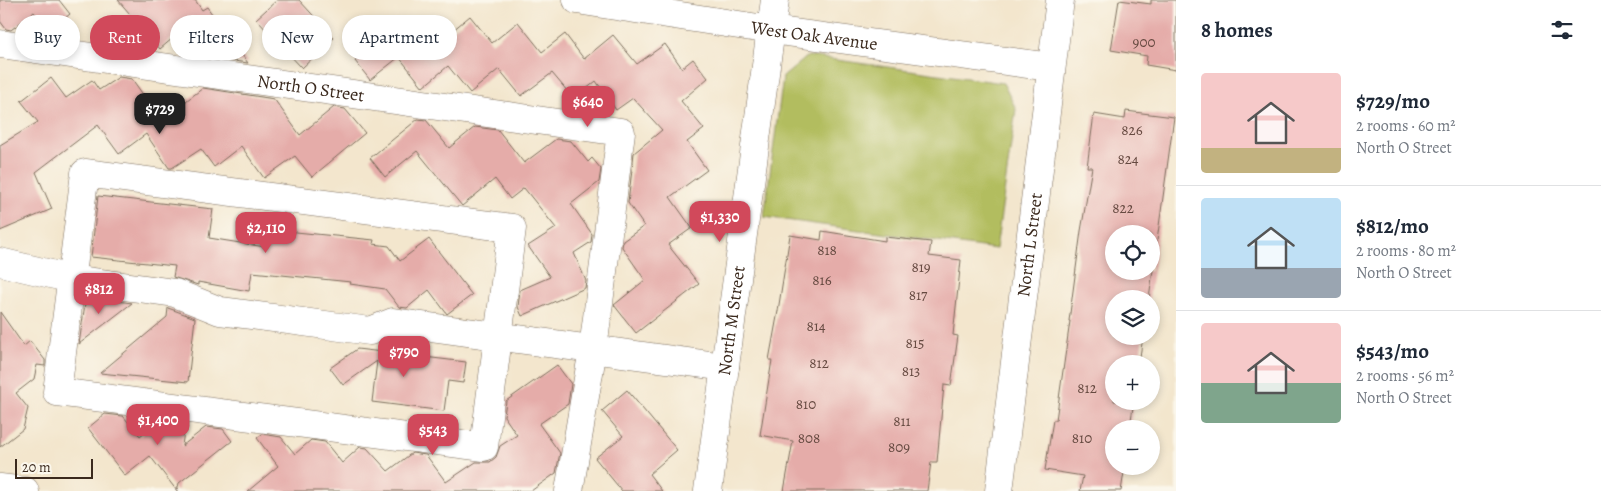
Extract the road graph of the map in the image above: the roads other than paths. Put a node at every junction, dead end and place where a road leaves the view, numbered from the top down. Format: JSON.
{"nodes":[{"id":1,"x":576,"y":0,"type":"edge"},
{"id":2,"x":775,"y":0,"type":"edge"},
{"id":3,"x":1060,"y":0,"type":"edge"},
{"id":4,"x":771,"y":30,"type":"junction"},
{"id":5,"x":0,"y":44,"type":"edge"},
{"id":6,"x":1052,"y":67,"type":"junction"},
{"id":7,"x":0,"y":262,"type":"edge"},
{"id":8,"x":72,"y":279,"type":"junction"},
{"id":9,"x":498,"y":336,"type":"junction"},
{"id":10,"x":593,"y":349,"type":"junction"},
{"id":11,"x":725,"y":367,"type":"junction"},
{"id":12,"x":0,"y":488,"type":"edge"},
{"id":13,"x":25,"y":491,"type":"edge"},
{"id":14,"x":568,"y":491,"type":"edge"},
{"id":15,"x":708,"y":491,"type":"edge"},
{"id":16,"x":999,"y":491,"type":"edge"}],
"edges":[{"from":1,"to":4,"type":"street","name":"West Oak Avenue"},
{"from":2,"to":4,"type":"street","name":"North M Street"},
{"from":3,"to":6,"type":"street","name":"North L Street"},
{"from":4,"to":6,"type":"street","name":"West Oak Avenue"},
{"from":4,"to":11,"type":"street","name":"North M Street"},
{"from":5,"to":10,"type":"street","name":"North O Street"},
{"from":6,"to":16,"type":"street","name":"North L Street"},
{"from":7,"to":8,"type":"street"},
{"from":8,"to":9,"type":"street"},
{"from":8,"to":9,"type":"street"},
{"from":8,"to":9,"type":"street"},
{"from":9,"to":10,"type":"street"},
{"from":10,"to":11,"type":"street"},
{"from":10,"to":14,"type":"street"},
{"from":11,"to":15,"type":"street","name":"North M Street"},
{"from":12,"to":13,"type":"street"}]}
